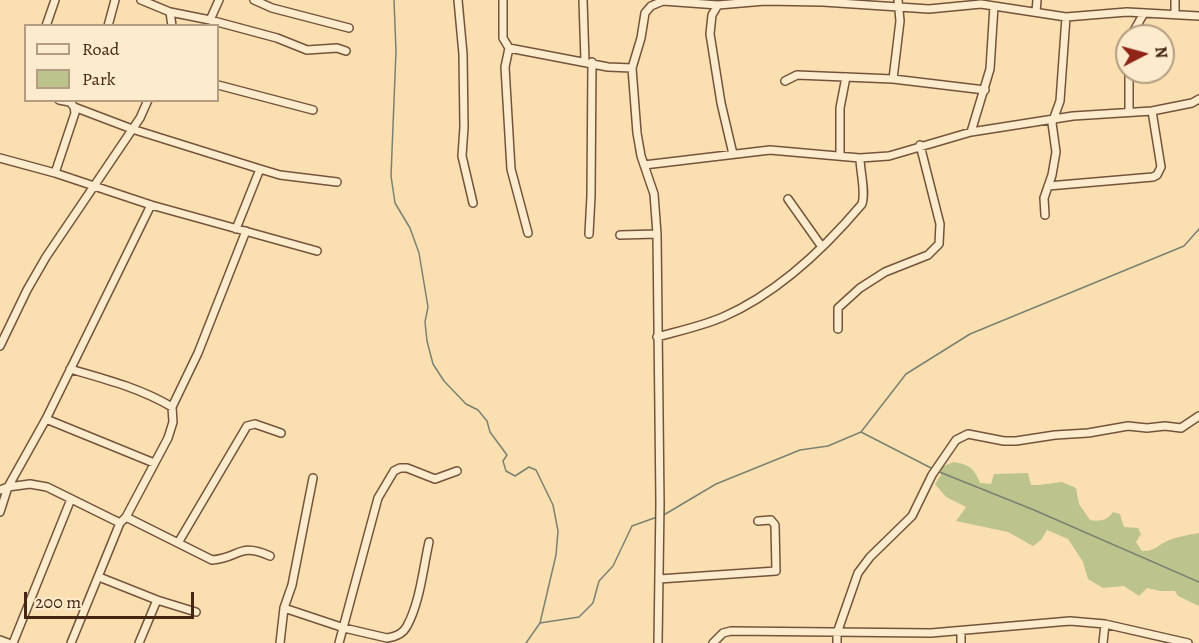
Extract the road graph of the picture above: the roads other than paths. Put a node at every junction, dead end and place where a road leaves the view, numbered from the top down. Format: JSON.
{"nodes":[{"id":1,"x":55,"y":0,"type":"edge"},
{"id":2,"x":115,"y":0,"type":"edge"},
{"id":3,"x":141,"y":0,"type":"edge"},
{"id":4,"x":219,"y":0,"type":"edge"},
{"id":5,"x":254,"y":0,"type":"edge"},
{"id":6,"x":458,"y":0,"type":"edge"},
{"id":7,"x":503,"y":0,"type":"edge"},
{"id":8,"x":583,"y":0,"type":"edge"},
{"id":9,"x":1037,"y":0,"type":"edge"},
{"id":10,"x":1175,"y":0,"type":"edge"},
{"id":11,"x":657,"y":1,"type":"edge"},
{"id":12,"x":156,"y":3,"type":"edge"},
{"id":13,"x":898,"y":4,"type":"edge"},
{"id":14,"x":718,"y":5,"type":"junction"},
{"id":15,"x":994,"y":6,"type":"junction"},
{"id":16,"x":170,"y":12,"type":"junction"},
{"id":17,"x":1036,"y":12,"type":"junction"},
{"id":18,"x":1144,"y":13,"type":"junction"},
{"id":19,"x":1174,"y":14,"type":"junction"},
{"id":20,"x":1199,"y":16,"type":"edge"},
{"id":21,"x":1066,"y":17,"type":"junction"},
{"id":22,"x":210,"y":20,"type":"junction"},
{"id":23,"x":47,"y":24,"type":"edge"},
{"id":24,"x":109,"y":24,"type":"edge"},
{"id":25,"x":172,"y":24,"type":"edge"},
{"id":26,"x":1138,"y":24,"type":"edge"},
{"id":27,"x":349,"y":28,"type":"dead end"},
{"id":28,"x":509,"y":48,"type":"junction"},
{"id":29,"x":346,"y":51,"type":"dead end"},
{"id":30,"x":588,"y":62,"type":"junction"},
{"id":31,"x":632,"y":68,"type":"junction"},
{"id":32,"x":846,"y":77,"type":"junction"},
{"id":33,"x":893,"y":79,"type":"junction"},
{"id":34,"x":785,"y":81,"type":"dead end"},
{"id":35,"x":1129,"y":84,"type":"edge"},
{"id":36,"x":219,"y":85,"type":"edge"},
{"id":37,"x":985,"y":90,"type":"junction"},
{"id":38,"x":1199,"y":99,"type":"edge"},
{"id":39,"x":70,"y":102,"type":"edge"},
{"id":40,"x":147,"y":102,"type":"edge"},
{"id":41,"x":74,"y":107,"type":"junction"},
{"id":42,"x":313,"y":110,"type":"dead end"},
{"id":43,"x":1152,"y":111,"type":"junction"},
{"id":44,"x":1129,"y":112,"type":"junction"},
{"id":45,"x":1053,"y":118,"type":"junction"},
{"id":46,"x":132,"y":129,"type":"junction"},
{"id":47,"x":971,"y":132,"type":"junction"},
{"id":48,"x":920,"y":145,"type":"junction"},
{"id":49,"x":733,"y":154,"type":"junction"},
{"id":50,"x":840,"y":155,"type":"junction"},
{"id":51,"x":0,"y":158,"type":"edge"},
{"id":52,"x":860,"y":158,"type":"junction"},
{"id":53,"x":644,"y":165,"type":"junction"},
{"id":54,"x":260,"y":169,"type":"junction"},
{"id":55,"x":55,"y":173,"type":"junction"},
{"id":56,"x":337,"y":182,"type":"dead end"},
{"id":57,"x":93,"y":186,"type":"junction"},
{"id":58,"x":1048,"y":186,"type":"junction"},
{"id":59,"x":789,"y":200,"type":"dead end"},
{"id":60,"x":473,"y":203,"type":"dead end"},
{"id":61,"x":151,"y":206,"type":"junction"},
{"id":62,"x":1045,"y":215,"type":"dead end"},
{"id":63,"x":236,"y":229,"type":"junction"},
{"id":64,"x":246,"y":231,"type":"junction"},
{"id":65,"x":528,"y":233,"type":"dead end"},
{"id":66,"x":589,"y":234,"type":"dead end"},
{"id":67,"x":657,"y":234,"type":"junction"},
{"id":68,"x":620,"y":235,"type":"dead end"},
{"id":69,"x":822,"y":247,"type":"junction"},
{"id":70,"x":317,"y":251,"type":"dead end"},
{"id":71,"x":838,"y":329,"type":"dead end"},
{"id":72,"x":657,"y":338,"type":"junction"},
{"id":73,"x":0,"y":346,"type":"edge"},
{"id":74,"x":70,"y":369,"type":"junction"},
{"id":75,"x":172,"y":407,"type":"junction"},
{"id":76,"x":1199,"y":416,"type":"edge"},
{"id":77,"x":46,"y":418,"type":"junction"},
{"id":78,"x":281,"y":434,"type":"dead end"},
{"id":79,"x":154,"y":463,"type":"junction"},
{"id":80,"x":457,"y":471,"type":"dead end"},
{"id":81,"x":313,"y":478,"type":"dead end"},
{"id":82,"x":9,"y":487,"type":"junction"},
{"id":83,"x":0,"y":490,"type":"edge"},
{"id":84,"x":71,"y":499,"type":"junction"},
{"id":85,"x":0,"y":512,"type":"edge"},
{"id":86,"x":126,"y":517,"type":"junction"},
{"id":87,"x":758,"y":521,"type":"dead end"},
{"id":88,"x":120,"y":523,"type":"junction"},
{"id":89,"x":429,"y":542,"type":"dead end"},
{"id":90,"x":178,"y":543,"type":"junction"},
{"id":91,"x":270,"y":556,"type":"dead end"},
{"id":92,"x":99,"y":576,"type":"junction"},
{"id":93,"x":659,"y":579,"type":"junction"},
{"id":94,"x":157,"y":600,"type":"junction"},
{"id":95,"x":284,"y":608,"type":"junction"},
{"id":96,"x":196,"y":612,"type":"dead end"},
{"id":97,"x":1105,"y":624,"type":"junction"},
{"id":98,"x":344,"y":628,"type":"junction"},
{"id":99,"x":961,"y":631,"type":"junction"},
{"id":100,"x":837,"y":633,"type":"junction"},
{"id":101,"x":1172,"y":641,"type":"edge"},
{"id":102,"x":5,"y":642,"type":"edge"},
{"id":103,"x":71,"y":643,"type":"edge"},
{"id":104,"x":140,"y":643,"type":"edge"},
{"id":105,"x":280,"y":643,"type":"edge"},
{"id":106,"x":339,"y":643,"type":"edge"},
{"id":107,"x":658,"y":643,"type":"edge"},
{"id":108,"x":713,"y":643,"type":"edge"},
{"id":109,"x":837,"y":643,"type":"edge"},
{"id":110,"x":961,"y":643,"type":"edge"},
{"id":111,"x":1103,"y":643,"type":"edge"},
{"id":112,"x":1188,"y":643,"type":"edge"}],
"edges":[{"from":1,"to":23,"type":"street"},
{"from":2,"to":24,"type":"street"},
{"from":3,"to":12,"type":"street"},
{"from":4,"to":22,"type":"street"},
{"from":5,"to":27,"type":"street"},
{"from":6,"to":60,"type":"street"},
{"from":7,"to":28,"type":"street"},
{"from":8,"to":30,"type":"street"},
{"from":9,"to":17,"type":"street"},
{"from":10,"to":19,"type":"street"},
{"from":11,"to":14,"type":"street"},
{"from":11,"to":31,"type":"street"},
{"from":12,"to":16,"type":"street"},
{"from":13,"to":14,"type":"street"},
{"from":13,"to":15,"type":"street"},
{"from":13,"to":33,"type":"street"},
{"from":14,"to":49,"type":"street"},
{"from":15,"to":17,"type":"street"},
{"from":15,"to":37,"type":"street"},
{"from":16,"to":22,"type":"street"},
{"from":16,"to":25,"type":"street"},
{"from":17,"to":21,"type":"street"},
{"from":18,"to":19,"type":"street"},
{"from":18,"to":21,"type":"street"},
{"from":18,"to":26,"type":"street"},
{"from":19,"to":20,"type":"street"},
{"from":21,"to":45,"type":"street"},
{"from":22,"to":29,"type":"street"},
{"from":28,"to":30,"type":"street"},
{"from":28,"to":65,"type":"street"},
{"from":30,"to":31,"type":"street"},
{"from":30,"to":66,"type":"street"},
{"from":31,"to":53,"type":"street"},
{"from":32,"to":33,"type":"street"},
{"from":32,"to":34,"type":"street"},
{"from":32,"to":50,"type":"street"},
{"from":33,"to":37,"type":"street"},
{"from":35,"to":44,"type":"street"},
{"from":36,"to":42,"type":"street"},
{"from":37,"to":47,"type":"street"},
{"from":38,"to":43,"type":"street"},
{"from":39,"to":41,"type":"street"},
{"from":40,"to":46,"type":"street"},
{"from":41,"to":46,"type":"street"},
{"from":41,"to":55,"type":"street"},
{"from":43,"to":44,"type":"street"},
{"from":43,"to":58,"type":"street"},
{"from":44,"to":45,"type":"street"},
{"from":45,"to":47,"type":"street"},
{"from":45,"to":58,"type":"street"},
{"from":46,"to":54,"type":"street"},
{"from":46,"to":57,"type":"street"},
{"from":47,"to":48,"type":"street"},
{"from":48,"to":52,"type":"street"},
{"from":48,"to":71,"type":"street"},
{"from":49,"to":50,"type":"street"},
{"from":49,"to":53,"type":"street"},
{"from":50,"to":52,"type":"street"},
{"from":51,"to":55,"type":"street"},
{"from":52,"to":69,"type":"street"},
{"from":53,"to":67,"type":"street"},
{"from":54,"to":56,"type":"street"},
{"from":54,"to":63,"type":"street"},
{"from":55,"to":57,"type":"street"},
{"from":57,"to":61,"type":"street"},
{"from":57,"to":73,"type":"street"},
{"from":58,"to":62,"type":"street"},
{"from":59,"to":69,"type":"street"},
{"from":61,"to":63,"type":"street"},
{"from":61,"to":74,"type":"street"},
{"from":63,"to":64,"type":"street"},
{"from":64,"to":70,"type":"street"},
{"from":64,"to":75,"type":"street"},
{"from":67,"to":68,"type":"street"},
{"from":67,"to":72,"type":"street"},
{"from":69,"to":72,"type":"street"},
{"from":72,"to":93,"type":"street"},
{"from":74,"to":75,"type":"street"},
{"from":74,"to":77,"type":"street"},
{"from":75,"to":79,"type":"street"},
{"from":76,"to":100,"type":"street"},
{"from":77,"to":79,"type":"street"},
{"from":77,"to":82,"type":"street"},
{"from":78,"to":90,"type":"street"},
{"from":79,"to":86,"type":"street"},
{"from":80,"to":98,"type":"street"},
{"from":81,"to":95,"type":"street"},
{"from":82,"to":83,"type":"street"},
{"from":82,"to":84,"type":"street"},
{"from":82,"to":85,"type":"street"},
{"from":84,"to":88,"type":"street"},
{"from":84,"to":102,"type":"street"},
{"from":86,"to":88,"type":"street"},
{"from":86,"to":90,"type":"street"},
{"from":87,"to":93,"type":"street"},
{"from":88,"to":92,"type":"street"},
{"from":89,"to":98,"type":"street"},
{"from":90,"to":91,"type":"street"},
{"from":92,"to":94,"type":"street"},
{"from":92,"to":103,"type":"street"},
{"from":93,"to":107,"type":"street"},
{"from":94,"to":96,"type":"street"},
{"from":94,"to":104,"type":"street"},
{"from":95,"to":98,"type":"street"},
{"from":95,"to":105,"type":"street"},
{"from":97,"to":99,"type":"street"},
{"from":97,"to":101,"type":"street"},
{"from":97,"to":111,"type":"street"},
{"from":98,"to":106,"type":"street"},
{"from":99,"to":100,"type":"street"},
{"from":99,"to":110,"type":"street"},
{"from":100,"to":108,"type":"street"},
{"from":100,"to":109,"type":"street"},
{"from":101,"to":112,"type":"street"}]}
